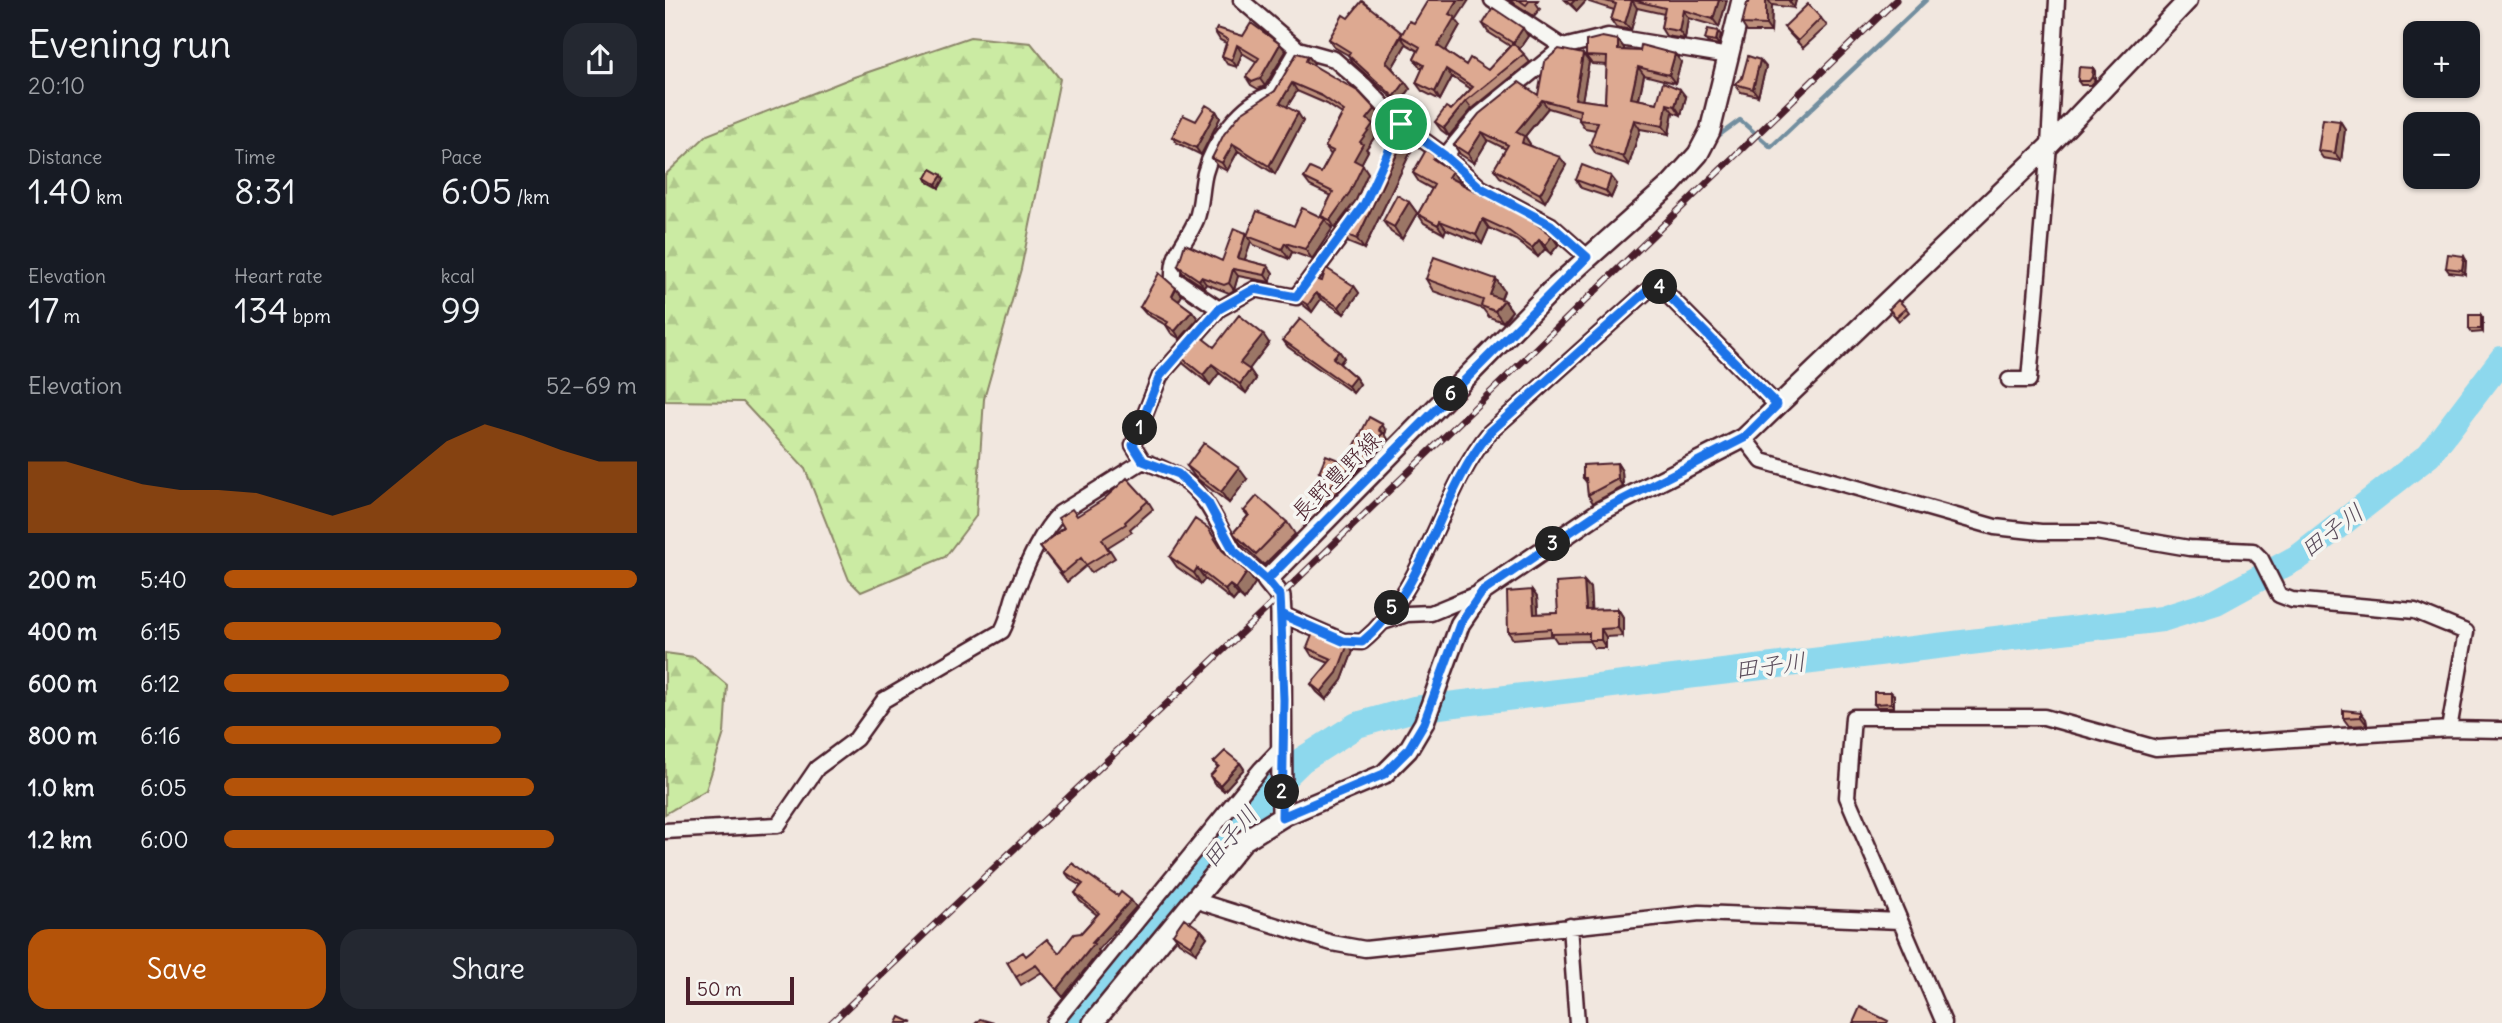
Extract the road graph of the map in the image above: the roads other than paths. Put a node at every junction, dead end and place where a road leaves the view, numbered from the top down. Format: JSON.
{"nodes":[{"id":1,"x":1241,"y":0,"type":"edge"},
{"id":2,"x":1492,"y":0,"type":"edge"},
{"id":3,"x":1742,"y":0,"type":"edge"},
{"id":4,"x":2057,"y":0,"type":"edge"},
{"id":5,"x":2188,"y":0,"type":"edge"},
{"id":6,"x":1563,"y":47,"type":"junction"},
{"id":7,"x":1298,"y":49,"type":"junction"},
{"id":8,"x":1728,"y":56,"type":"junction"},
{"id":9,"x":2049,"y":146,"type":"junction"},
{"id":10,"x":1445,"y":156,"type":"junction"},
{"id":11,"x":1364,"y":205,"type":"edge"},
{"id":12,"x":1587,"y":257,"type":"junction"},
{"id":13,"x":1219,"y":309,"type":"junction"},
{"id":14,"x":2009,"y":380,"type":"dead end"},
{"id":15,"x":1777,"y":405,"type":"junction"},
{"id":16,"x":1744,"y":438,"type":"junction"},
{"id":17,"x":1143,"y":461,"type":"junction"},
{"id":18,"x":1267,"y":580,"type":"junction"},
{"id":19,"x":1482,"y":592,"type":"junction"},
{"id":20,"x":1281,"y":614,"type":"junction"},
{"id":21,"x":1383,"y":622,"type":"junction"},
{"id":22,"x":2449,"y":729,"type":"junction"},
{"id":23,"x":2502,"y":730,"type":"edge"},
{"id":24,"x":1282,"y":752,"type":"junction"},
{"id":25,"x":1282,"y":817,"type":"junction"},
{"id":26,"x":665,"y":831,"type":"edge"},
{"id":27,"x":1194,"y":900,"type":"junction"},
{"id":28,"x":1900,"y":921,"type":"junction"},
{"id":29,"x":1570,"y":926,"type":"junction"},
{"id":30,"x":1054,"y":1023,"type":"edge"},
{"id":31,"x":1093,"y":1023,"type":"edge"},
{"id":32,"x":1577,"y":1023,"type":"edge"},
{"id":33,"x":1944,"y":1023,"type":"edge"}],
"edges":[{"from":1,"to":7,"type":"street"},
{"from":2,"to":6,"type":"street"},
{"from":3,"to":8,"type":"main road","name":"長野豊野線"},
{"from":4,"to":9,"type":"street"},
{"from":5,"to":9,"type":"street"},
{"from":6,"to":8,"type":"street"},
{"from":6,"to":10,"type":"street"},
{"from":7,"to":10,"type":"street"},
{"from":7,"to":13,"type":"street"},
{"from":8,"to":12,"type":"main road","name":"長野豊野線"},
{"from":9,"to":14,"type":"street"},
{"from":9,"to":15,"type":"street"},
{"from":10,"to":12,"type":"street"},
{"from":11,"to":13,"type":"street"},
{"from":12,"to":18,"type":"main road","name":"長野豊野線"},
{"from":13,"to":17,"type":"street"},
{"from":15,"to":16,"type":"street"},
{"from":15,"to":21,"type":"street"},
{"from":16,"to":19,"type":"street"},
{"from":16,"to":22,"type":"street"},
{"from":17,"to":18,"type":"street"},
{"from":17,"to":26,"type":"street"},
{"from":18,"to":20,"type":"main road"},
{"from":19,"to":21,"type":"street"},
{"from":19,"to":25,"type":"street"},
{"from":20,"to":21,"type":"street"},
{"from":20,"to":24,"type":"main road"},
{"from":22,"to":23,"type":"street"},
{"from":22,"to":28,"type":"street"},
{"from":24,"to":25,"type":"main road"},
{"from":24,"to":30,"type":"street"},
{"from":25,"to":27,"type":"main road"},
{"from":27,"to":29,"type":"street"},
{"from":27,"to":31,"type":"main road"},
{"from":28,"to":29,"type":"street"},
{"from":28,"to":33,"type":"street"},
{"from":29,"to":32,"type":"street"}]}
